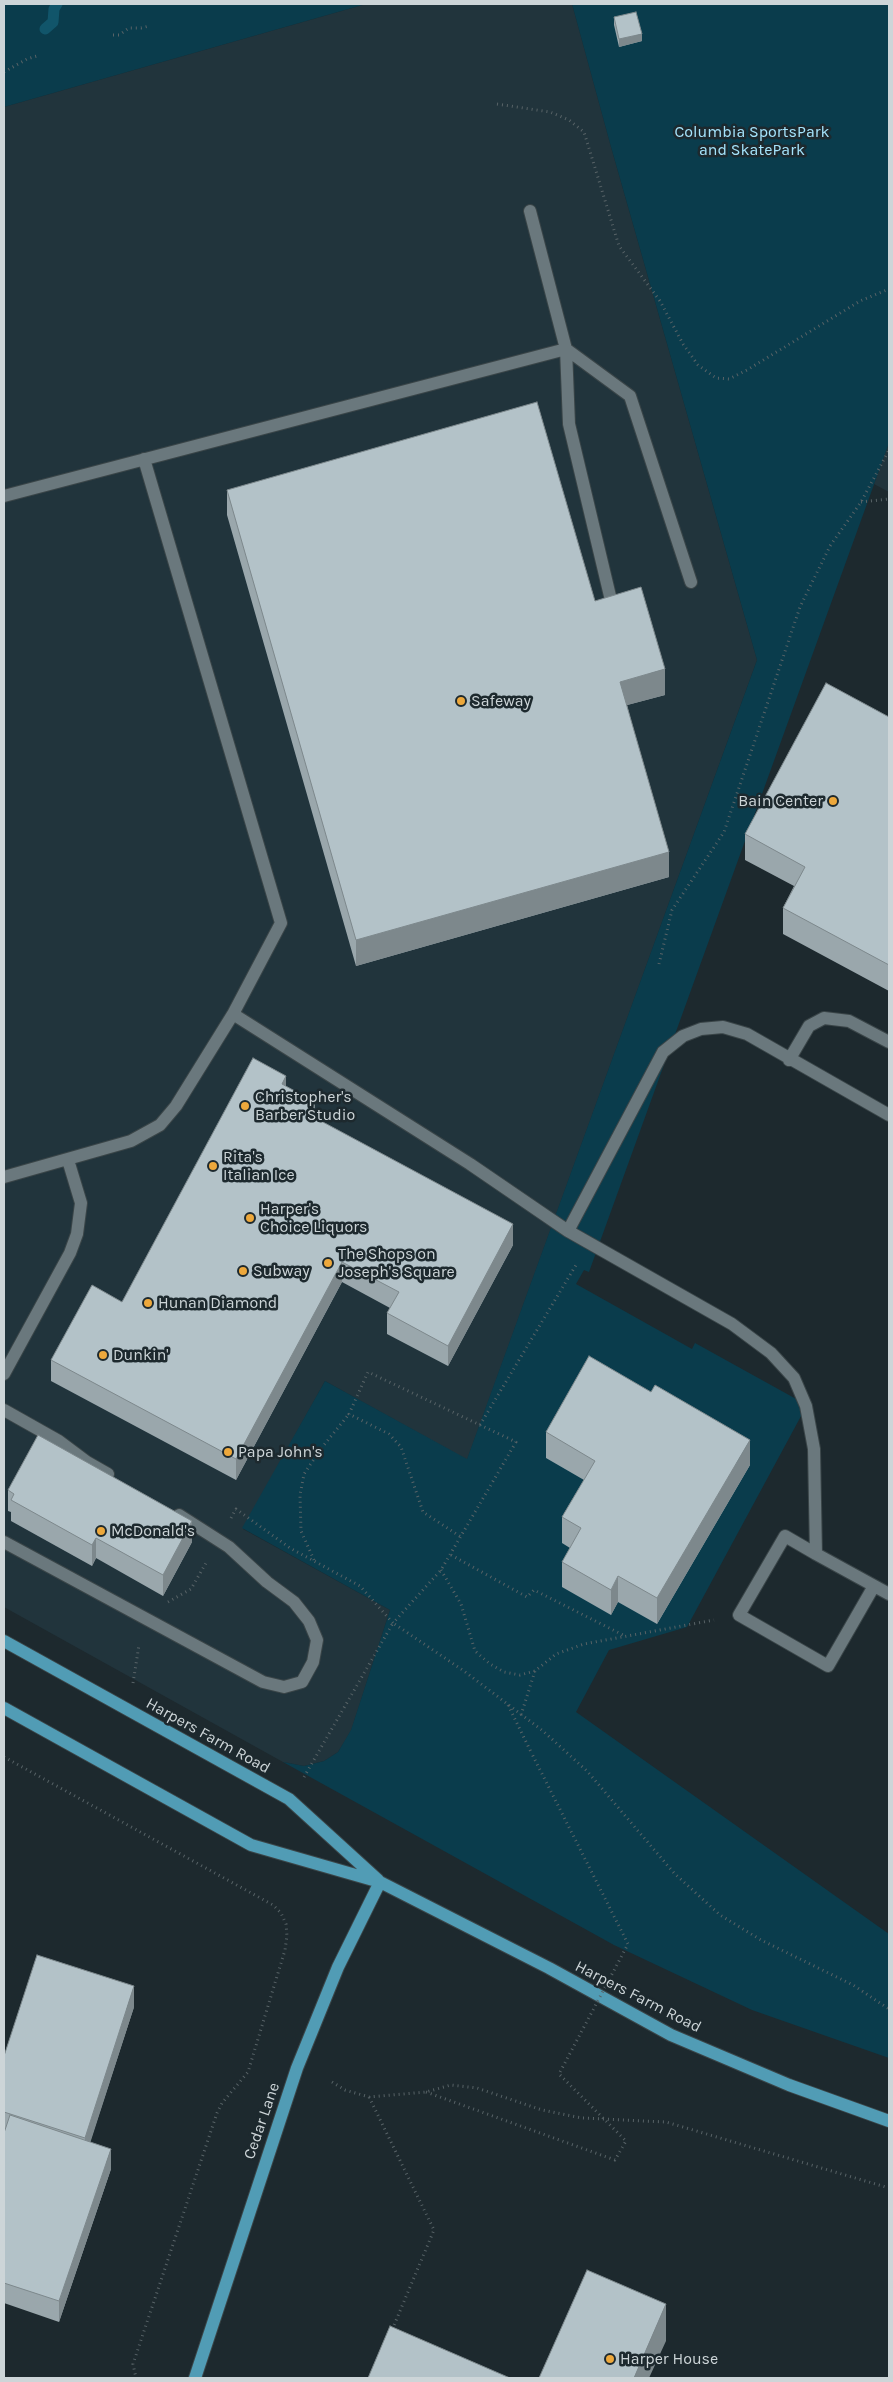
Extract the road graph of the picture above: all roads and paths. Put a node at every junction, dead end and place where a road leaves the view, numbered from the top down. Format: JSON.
{"nodes":[{"id":1,"x":149,"y":26,"type":"dead end"},
{"id":2,"x":113,"y":35,"type":"dead end"},
{"id":3,"x":36,"y":56,"type":"dead end"},
{"id":4,"x":4,"y":72,"type":"edge"},
{"id":5,"x":497,"y":104,"type":"dead end"},
{"id":6,"x":530,"y":211,"type":"dead end"},
{"id":7,"x":889,"y":289,"type":"edge"},
{"id":8,"x":566,"y":349,"type":"junction"},
{"id":9,"x":889,"y":450,"type":"edge"},
{"id":10,"x":144,"y":459,"type":"junction"},
{"id":11,"x":4,"y":496,"type":"edge"},
{"id":12,"x":889,"y":499,"type":"edge"},
{"id":13,"x":861,"y":502,"type":"junction"},
{"id":14,"x":691,"y":582,"type":"dead end"},
{"id":15,"x":610,"y":596,"type":"edge"},
{"id":16,"x":659,"y":964,"type":"dead end"},
{"id":17,"x":233,"y":1014,"type":"junction"},
{"id":18,"x":889,"y":1042,"type":"edge"},
{"id":19,"x":789,"y":1060,"type":"junction"},
{"id":20,"x":889,"y":1116,"type":"edge"},
{"id":21,"x":68,"y":1160,"type":"junction"},
{"id":22,"x":4,"y":1178,"type":"edge"},
{"id":23,"x":568,"y":1231,"type":"junction"},
{"id":24,"x":589,"y":1243,"type":"junction"},
{"id":25,"x":4,"y":1374,"type":"edge"},
{"id":26,"x":4,"y":1410,"type":"edge"},
{"id":27,"x":349,"y":1414,"type":"junction"},
{"id":28,"x":480,"y":1425,"type":"junction"},
{"id":29,"x":121,"y":1482,"type":"edge"},
{"id":30,"x":164,"y":1507,"type":"edge"},
{"id":31,"x":461,"y":1536,"type":"junction"},
{"id":32,"x":218,"y":1540,"type":"junction"},
{"id":33,"x":4,"y":1542,"type":"edge"},
{"id":34,"x":816,"y":1554,"type":"junction"},
{"id":35,"x":451,"y":1555,"type":"junction"},
{"id":36,"x":314,"y":1561,"type":"junction"},
{"id":37,"x":442,"y":1570,"type":"junction"},
{"id":38,"x":874,"y":1586,"type":"junction"},
{"id":39,"x":889,"y":1594,"type":"edge"},
{"id":40,"x":739,"y":1615,"type":"junction"},
{"id":41,"x":150,"y":1622,"type":"junction"},
{"id":42,"x":393,"y":1623,"type":"junction"},
{"id":43,"x":624,"y":1635,"type":"junction"},
{"id":44,"x":4,"y":1641,"type":"edge"},
{"id":45,"x":535,"y":1671,"type":"junction"},
{"id":46,"x":133,"y":1684,"type":"dead end"},
{"id":47,"x":507,"y":1704,"type":"junction"},
{"id":48,"x":4,"y":1708,"type":"edge"},
{"id":49,"x":521,"y":1715,"type":"junction"},
{"id":50,"x":4,"y":1757,"type":"edge"},
{"id":51,"x":304,"y":1778,"type":"dead end"},
{"id":52,"x":380,"y":1882,"type":"junction"},
{"id":53,"x":889,"y":2009,"type":"edge"},
{"id":54,"x":332,"y":2082,"type":"dead end"},
{"id":55,"x":426,"y":2092,"type":"junction"},
{"id":56,"x":368,"y":2097,"type":"junction"},
{"id":57,"x":889,"y":2121,"type":"edge"},
{"id":58,"x":889,"y":2188,"type":"edge"},
{"id":59,"x":390,"y":2335,"type":"edge"},
{"id":60,"x":136,"y":2378,"type":"edge"},
{"id":61,"x":195,"y":2378,"type":"edge"}],
"edges":[{"from":1,"to":2,"type":"path"},
{"from":3,"to":4,"type":"path"},
{"from":5,"to":7,"type":"path"},
{"from":6,"to":8,"type":"street"},
{"from":8,"to":10,"type":"street"},
{"from":8,"to":14,"type":"street"},
{"from":8,"to":15,"type":"street"},
{"from":9,"to":13,"type":"path"},
{"from":10,"to":11,"type":"street"},
{"from":10,"to":17,"type":"street"},
{"from":12,"to":13,"type":"path"},
{"from":13,"to":16,"type":"path"},
{"from":17,"to":21,"type":"street"},
{"from":17,"to":23,"type":"street"},
{"from":18,"to":19,"type":"street"},
{"from":19,"to":20,"type":"street"},
{"from":19,"to":23,"type":"street"},
{"from":21,"to":22,"type":"street"},
{"from":21,"to":25,"type":"street"},
{"from":23,"to":24,"type":"street"},
{"from":24,"to":28,"type":"path"},
{"from":24,"to":34,"type":"street"},
{"from":26,"to":29,"type":"street"},
{"from":27,"to":28,"type":"path"},
{"from":27,"to":31,"type":"path"},
{"from":27,"to":36,"type":"path"},
{"from":28,"to":31,"type":"path"},
{"from":30,"to":32,"type":"street"},
{"from":31,"to":35,"type":"path"},
{"from":32,"to":36,"type":"path"},
{"from":32,"to":41,"type":"path"},
{"from":32,"to":41,"type":"street"},
{"from":33,"to":41,"type":"street"},
{"from":34,"to":38,"type":"street"},
{"from":34,"to":40,"type":"street"},
{"from":35,"to":37,"type":"path"},
{"from":35,"to":43,"type":"path"},
{"from":36,"to":42,"type":"path"},
{"from":37,"to":42,"type":"path"},
{"from":37,"to":45,"type":"path"},
{"from":38,"to":39,"type":"street"},
{"from":38,"to":40,"type":"street"},
{"from":40,"to":43,"type":"path"},
{"from":41,"to":46,"type":"path"},
{"from":42,"to":47,"type":"path"},
{"from":42,"to":51,"type":"path"},
{"from":43,"to":45,"type":"path"},
{"from":44,"to":52,"type":"main road","name":"Harpers Farm Road"},
{"from":45,"to":49,"type":"path"},
{"from":47,"to":49,"type":"path"},
{"from":47,"to":55,"type":"path","bridge":true},
{"from":48,"to":52,"type":"main road","name":"Harpers Farm Road"},
{"from":49,"to":53,"type":"path"},
{"from":50,"to":60,"type":"path"},
{"from":52,"to":57,"type":"main road","name":"Harpers Farm Road"},
{"from":52,"to":61,"type":"main road","name":"Cedar Lane"},
{"from":54,"to":56,"type":"path"},
{"from":55,"to":56,"type":"path"},
{"from":55,"to":58,"type":"path"},
{"from":56,"to":59,"type":"path"}]}
